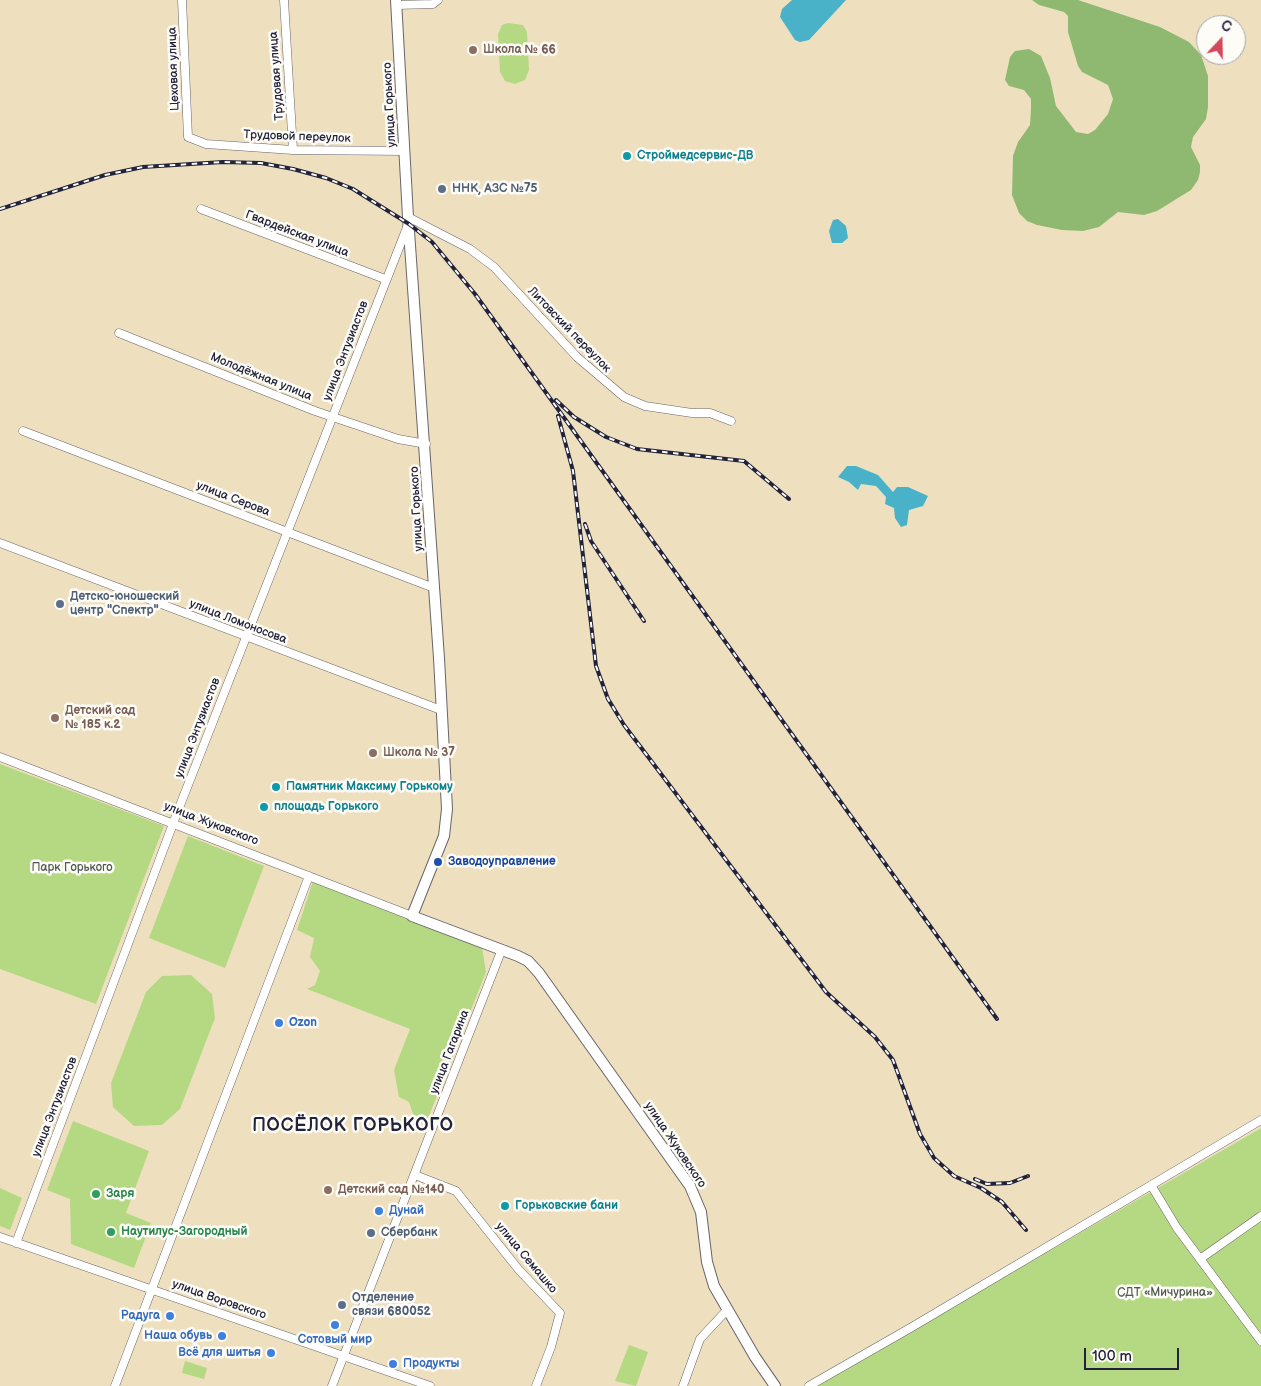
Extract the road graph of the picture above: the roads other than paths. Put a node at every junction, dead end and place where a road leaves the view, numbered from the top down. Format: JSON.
{"nodes":[{"id":1,"x":182,"y":0,"type":"edge"},
{"id":2,"x":284,"y":0,"type":"edge"},
{"id":3,"x":438,"y":0,"type":"edge"},
{"id":4,"x":397,"y":2,"type":"edge"},
{"id":5,"x":188,"y":137,"type":"joint"},
{"id":6,"x":293,"y":150,"type":"junction"},
{"id":7,"x":405,"y":151,"type":"junction"},
{"id":8,"x":201,"y":210,"type":"dead end"},
{"id":9,"x":408,"y":220,"type":"junction"},
{"id":10,"x":385,"y":280,"type":"junction"},
{"id":11,"x":119,"y":333,"type":"dead end"},
{"id":12,"x":332,"y":417,"type":"junction"},
{"id":13,"x":731,"y":421,"type":"dead end"},
{"id":14,"x":24,"y":431,"type":"dead end"},
{"id":15,"x":426,"y":444,"type":"junction"},
{"id":16,"x":288,"y":532,"type":"junction"},
{"id":17,"x":0,"y":543,"type":"edge"},
{"id":18,"x":434,"y":588,"type":"junction"},
{"id":19,"x":246,"y":637,"type":"junction"},
{"id":20,"x":441,"y":710,"type":"junction"},
{"id":21,"x":0,"y":756,"type":"edge"},
{"id":22,"x":173,"y":823,"type":"junction"},
{"id":23,"x":309,"y":876,"type":"junction"},
{"id":24,"x":412,"y":916,"type":"junction"},
{"id":25,"x":502,"y":949,"type":"junction"},
{"id":26,"x":1261,"y":1120,"type":"edge"},
{"id":27,"x":415,"y":1175,"type":"junction"},
{"id":28,"x":1151,"y":1185,"type":"junction"},
{"id":29,"x":1261,"y":1216,"type":"edge"},
{"id":30,"x":0,"y":1237,"type":"edge"},
{"id":31,"x":16,"y":1243,"type":"junction"},
{"id":32,"x":1200,"y":1258,"type":"junction"},
{"id":33,"x":151,"y":1289,"type":"junction"},
{"id":34,"x":726,"y":1310,"type":"junction"},
{"id":35,"x":1261,"y":1341,"type":"edge"},
{"id":36,"x":343,"y":1356,"type":"junction"},
{"id":37,"x":115,"y":1386,"type":"edge"},
{"id":38,"x":332,"y":1386,"type":"edge"},
{"id":39,"x":430,"y":1386,"type":"edge"},
{"id":40,"x":536,"y":1386,"type":"edge"},
{"id":41,"x":683,"y":1386,"type":"edge"},
{"id":42,"x":775,"y":1386,"type":"edge"},
{"id":43,"x":809,"y":1386,"type":"edge"}],
"edges":[{"from":1,"to":5,"type":"street","name":"Цеховая улица"},
{"from":2,"to":6,"type":"street","name":"Трудовая улица"},
{"from":3,"to":4,"type":"street"},
{"from":4,"to":7,"type":"main road","name":"улица Горького"},
{"from":5,"to":6,"type":"street","name":"Трудовой переулок"},
{"from":6,"to":7,"type":"street","name":"Трудовой переулок"},
{"from":7,"to":9,"type":"main road","name":"улица Горького"},
{"from":8,"to":10,"type":"street","name":"Гвардейская улица"},
{"from":9,"to":10,"type":"street","name":"улица Энтузиастов"},
{"from":9,"to":13,"type":"street","name":"Литовский переулок"},
{"from":9,"to":15,"type":"main road","name":"улица Горького"},
{"from":10,"to":12,"type":"street","name":"улица Энтузиастов"},
{"from":11,"to":12,"type":"street","name":"Молодёжная улица"},
{"from":12,"to":15,"type":"street","name":"Молодёжная улица"},
{"from":12,"to":16,"type":"street","name":"улица Энтузиастов"},
{"from":14,"to":16,"type":"street","name":"улица Серова"},
{"from":15,"to":18,"type":"main road","name":"улица Горького"},
{"from":16,"to":18,"type":"street","name":"улица Серова"},
{"from":16,"to":19,"type":"street","name":"улица Энтузиастов"},
{"from":17,"to":19,"type":"street","name":"улица Ломоносова"},
{"from":18,"to":20,"type":"main road","name":"улица Горького"},
{"from":19,"to":20,"type":"street","name":"улица Ломоносова"},
{"from":19,"to":22,"type":"street","name":"улица Энтузиастов"},
{"from":20,"to":24,"type":"main road","name":"улица Горького"},
{"from":21,"to":22,"type":"street","name":"улица Жуковского"},
{"from":22,"to":23,"type":"street","name":"улица Жуковского"},
{"from":22,"to":31,"type":"street","name":"улица Энтузиастов"},
{"from":23,"to":24,"type":"street","name":"улица Жуковского"},
{"from":23,"to":33,"type":"street"},
{"from":24,"to":25,"type":"main road"},
{"from":25,"to":27,"type":"street","name":"улица Гагарина"},
{"from":25,"to":34,"type":"main road","name":"улица Жуковского"},
{"from":26,"to":28,"type":"street"},
{"from":27,"to":36,"type":"street","name":"улица Гагарина"},
{"from":27,"to":40,"type":"street","name":"улица Семашко"},
{"from":28,"to":32,"type":"street"},
{"from":28,"to":43,"type":"street"},
{"from":29,"to":32,"type":"street"},
{"from":30,"to":31,"type":"street","name":"улица Воровского"},
{"from":31,"to":33,"type":"street","name":"улица Воровского"},
{"from":32,"to":35,"type":"street"},
{"from":33,"to":36,"type":"street","name":"улица Воровского"},
{"from":33,"to":37,"type":"street"},
{"from":34,"to":41,"type":"street"},
{"from":34,"to":42,"type":"main road","name":"улица Жуковского"},
{"from":36,"to":38,"type":"street","name":"улица Гагарина"},
{"from":36,"to":39,"type":"street","name":"улица Воровского"}]}
